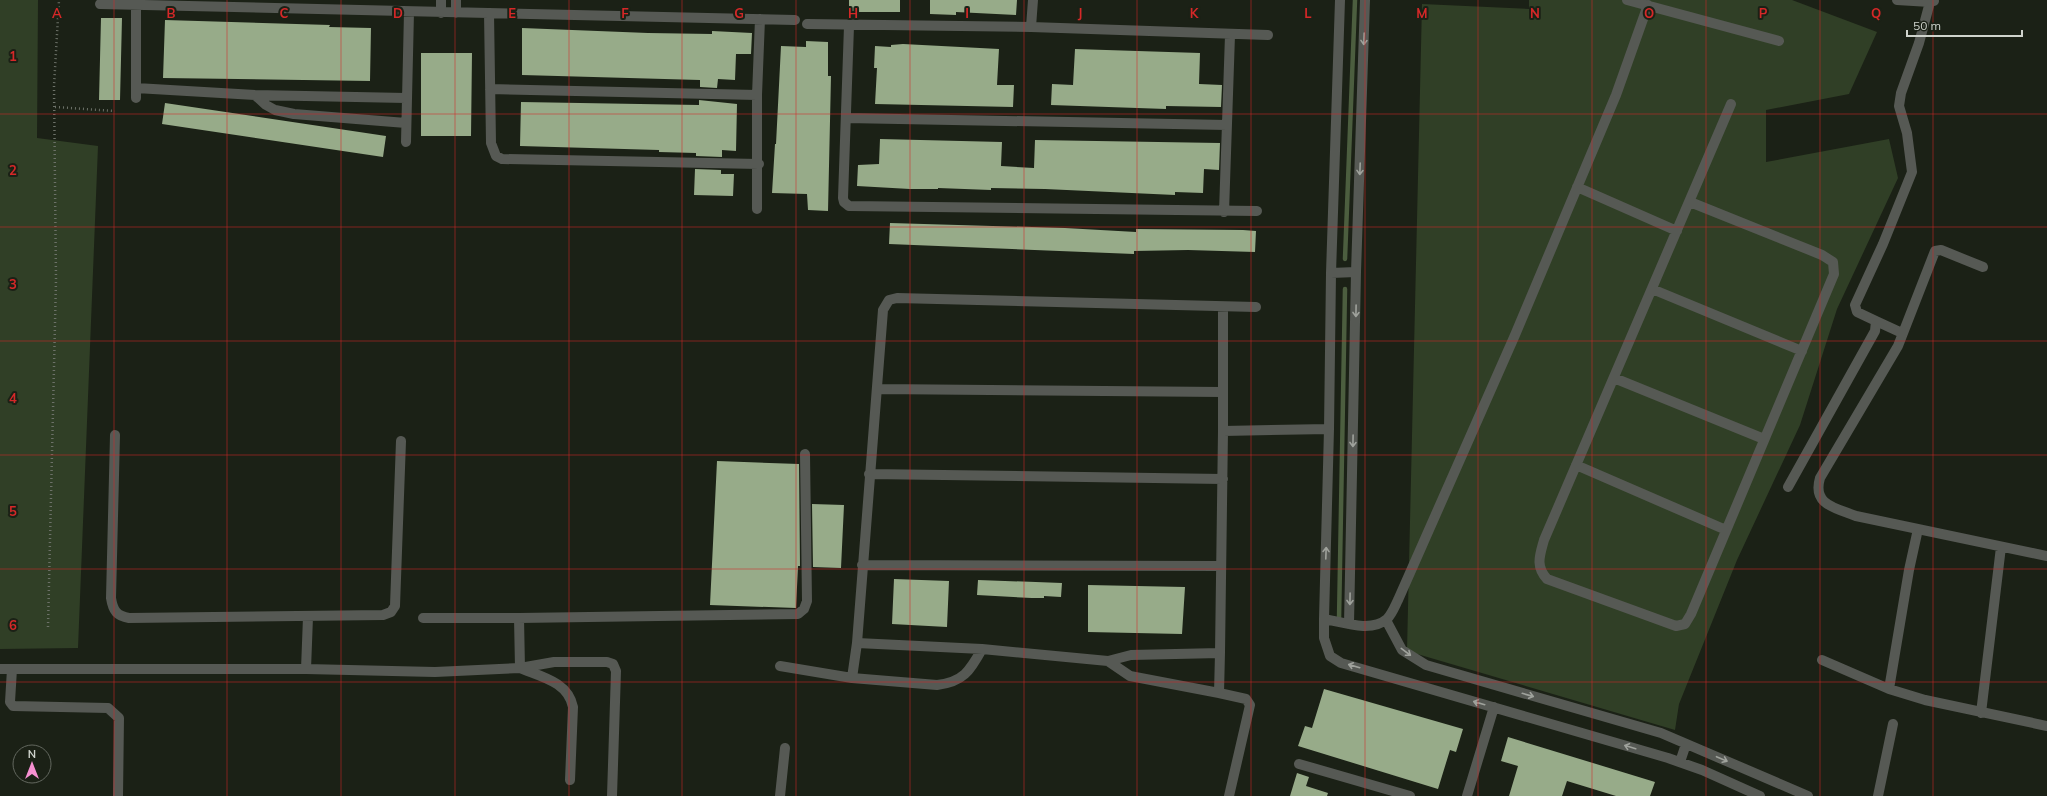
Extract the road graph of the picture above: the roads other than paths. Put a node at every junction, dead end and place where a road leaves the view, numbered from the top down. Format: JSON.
{"nodes":[{"id":1,"x":441,"y":0,"type":"edge"},
{"id":2,"x":456,"y":0,"type":"edge"},
{"id":3,"x":1032,"y":0,"type":"edge"},
{"id":4,"x":1340,"y":0,"type":"edge"},
{"id":5,"x":1365,"y":0,"type":"edge"},
{"id":6,"x":1627,"y":0,"type":"edge"},
{"id":7,"x":1897,"y":0,"type":"edge"},
{"id":8,"x":1932,"y":1,"type":"edge"},
{"id":9,"x":100,"y":4,"type":"dead end"},
{"id":10,"x":136,"y":5,"type":"junction"},
{"id":11,"x":1648,"y":6,"type":"junction"},
{"id":12,"x":409,"y":12,"type":"junction"},
{"id":13,"x":441,"y":13,"type":"junction"},
{"id":14,"x":456,"y":13,"type":"junction"},
{"id":15,"x":488,"y":13,"type":"junction"},
{"id":16,"x":760,"y":19,"type":"junction"},
{"id":17,"x":795,"y":20,"type":"dead end"},
{"id":18,"x":807,"y":24,"type":"dead end"},
{"id":19,"x":849,"y":26,"type":"junction"},
{"id":20,"x":1031,"y":27,"type":"junction"},
{"id":21,"x":1230,"y":35,"type":"junction"},
{"id":22,"x":1268,"y":35,"type":"dead end"},
{"id":23,"x":1780,"y":41,"type":"dead end"},
{"id":24,"x":490,"y":89,"type":"junction"},
{"id":25,"x":254,"y":95,"type":"junction"},
{"id":26,"x":757,"y":95,"type":"junction"},
{"id":27,"x":406,"y":98,"type":"junction"},
{"id":28,"x":1731,"y":104,"type":"dead end"},
{"id":29,"x":846,"y":118,"type":"junction"},
{"id":30,"x":406,"y":123,"type":"junction"},
{"id":31,"x":1227,"y":125,"type":"junction"},
{"id":32,"x":406,"y":142,"type":"dead end"},
{"id":33,"x":758,"y":164,"type":"junction"},
{"id":34,"x":1577,"y":187,"type":"junction"},
{"id":35,"x":1690,"y":202,"type":"junction"},
{"id":36,"x":758,"y":209,"type":"dead end"},
{"id":37,"x":1224,"y":212,"type":"junction"},
{"id":38,"x":1257,"y":212,"type":"dead end"},
{"id":39,"x":1677,"y":231,"type":"junction"},
{"id":40,"x":1983,"y":267,"type":"dead end"},
{"id":41,"x":1333,"y":272,"type":"junction"},
{"id":42,"x":1354,"y":272,"type":"junction"},
{"id":43,"x":1652,"y":289,"type":"junction"},
{"id":44,"x":1223,"y":307,"type":"junction"},
{"id":45,"x":1256,"y":307,"type":"dead end"},
{"id":46,"x":1876,"y":321,"type":"junction"},
{"id":47,"x":1902,"y":333,"type":"junction"},
{"id":48,"x":1802,"y":351,"type":"junction"},
{"id":49,"x":1614,"y":378,"type":"junction"},
{"id":50,"x":878,"y":389,"type":"junction"},
{"id":51,"x":1222,"y":392,"type":"junction"},
{"id":52,"x":1329,"y":430,"type":"junction"},
{"id":53,"x":1223,"y":431,"type":"junction"},
{"id":54,"x":116,"y":435,"type":"dead end"},
{"id":55,"x":1764,"y":439,"type":"junction"},
{"id":56,"x":401,"y":441,"type":"dead end"},
{"id":57,"x":806,"y":454,"type":"dead end"},
{"id":58,"x":1576,"y":465,"type":"junction"},
{"id":59,"x":869,"y":474,"type":"junction"},
{"id":60,"x":1223,"y":480,"type":"junction"},
{"id":61,"x":1788,"y":487,"type":"dead end"},
{"id":62,"x":1918,"y":529,"type":"junction"},
{"id":63,"x":1726,"y":530,"type":"junction"},
{"id":64,"x":2001,"y":547,"type":"junction"},
{"id":65,"x":2047,"y":556,"type":"edge"},
{"id":66,"x":862,"y":565,"type":"junction"},
{"id":67,"x":1221,"y":566,"type":"junction"},
{"id":68,"x":308,"y":617,"type":"junction"},
{"id":69,"x":424,"y":618,"type":"dead end"},
{"id":70,"x":519,"y":618,"type":"junction"},
{"id":71,"x":1324,"y":619,"type":"junction"},
{"id":72,"x":1386,"y":620,"type":"junction"},
{"id":73,"x":1349,"y":624,"type":"junction"},
{"id":74,"x":857,"y":643,"type":"junction"},
{"id":75,"x":982,"y":649,"type":"junction"},
{"id":76,"x":1220,"y":653,"type":"junction"},
{"id":77,"x":1822,"y":660,"type":"dead end"},
{"id":78,"x":1108,"y":661,"type":"junction"},
{"id":79,"x":780,"y":666,"type":"dead end"},
{"id":80,"x":520,"y":668,"type":"junction"},
{"id":81,"x":0,"y":669,"type":"edge"},
{"id":82,"x":12,"y":669,"type":"junction"},
{"id":83,"x":306,"y":669,"type":"junction"},
{"id":84,"x":852,"y":678,"type":"junction"},
{"id":85,"x":1889,"y":688,"type":"junction"},
{"id":86,"x":1219,"y":693,"type":"junction"},
{"id":87,"x":1494,"y":707,"type":"junction"},
{"id":88,"x":1981,"y":712,"type":"junction"},
{"id":89,"x":1893,"y":724,"type":"dead end"},
{"id":90,"x":2047,"y":726,"type":"edge"},
{"id":91,"x":1686,"y":744,"type":"junction"},
{"id":92,"x":784,"y":748,"type":"dead end"},
{"id":93,"x":1680,"y":762,"type":"junction"},
{"id":94,"x":1299,"y":764,"type":"dead end"},
{"id":95,"x":570,"y":780,"type":"dead end"},
{"id":96,"x":118,"y":796,"type":"edge"},
{"id":97,"x":612,"y":796,"type":"edge"},
{"id":98,"x":780,"y":796,"type":"edge"},
{"id":99,"x":1229,"y":796,"type":"edge"},
{"id":100,"x":1410,"y":796,"type":"edge"},
{"id":101,"x":1467,"y":796,"type":"edge"},
{"id":102,"x":1760,"y":796,"type":"edge"},
{"id":103,"x":1808,"y":796,"type":"edge"},
{"id":104,"x":1878,"y":796,"type":"edge"}],
"edges":[{"from":1,"to":13,"type":"street"},
{"from":2,"to":14,"type":"street"},
{"from":3,"to":20,"type":"street"},
{"from":4,"to":41,"type":"street"},
{"from":5,"to":42,"type":"street","one_way":true},
{"from":6,"to":11,"type":"street"},
{"from":7,"to":8,"type":"street"},
{"from":8,"to":46,"type":"street"},
{"from":9,"to":10,"type":"street"},
{"from":10,"to":12,"type":"street"},
{"from":10,"to":25,"type":"street"},
{"from":11,"to":23,"type":"street"},
{"from":11,"to":34,"type":"street"},
{"from":12,"to":13,"type":"street"},
{"from":12,"to":27,"type":"street"},
{"from":13,"to":14,"type":"street"},
{"from":14,"to":15,"type":"street"},
{"from":15,"to":16,"type":"street"},
{"from":15,"to":24,"type":"street"},
{"from":16,"to":17,"type":"street"},
{"from":16,"to":26,"type":"street"},
{"from":18,"to":19,"type":"street"},
{"from":19,"to":20,"type":"street"},
{"from":19,"to":29,"type":"street"},
{"from":20,"to":21,"type":"street"},
{"from":21,"to":22,"type":"street"},
{"from":21,"to":31,"type":"street"},
{"from":24,"to":26,"type":"street"},
{"from":24,"to":33,"type":"street"},
{"from":25,"to":27,"type":"street"},
{"from":25,"to":30,"type":"street"},
{"from":26,"to":33,"type":"street"},
{"from":27,"to":30,"type":"street"},
{"from":28,"to":35,"type":"street"},
{"from":29,"to":31,"type":"street"},
{"from":29,"to":37,"type":"street"},
{"from":30,"to":32,"type":"street"},
{"from":31,"to":37,"type":"street"},
{"from":33,"to":36,"type":"street"},
{"from":34,"to":39,"type":"street"},
{"from":34,"to":72,"type":"street"},
{"from":35,"to":39,"type":"street"},
{"from":35,"to":48,"type":"street"},
{"from":37,"to":38,"type":"street"},
{"from":39,"to":43,"type":"street"},
{"from":40,"to":47,"type":"street"},
{"from":41,"to":42,"type":"street"},
{"from":41,"to":52,"type":"street"},
{"from":42,"to":73,"type":"street","one_way":true},
{"from":43,"to":48,"type":"street"},
{"from":43,"to":49,"type":"street"},
{"from":44,"to":45,"type":"street"},
{"from":44,"to":50,"type":"street"},
{"from":44,"to":51,"type":"street"},
{"from":46,"to":47,"type":"street"},
{"from":46,"to":61,"type":"street"},
{"from":47,"to":62,"type":"street"},
{"from":48,"to":55,"type":"street"},
{"from":49,"to":55,"type":"street"},
{"from":49,"to":58,"type":"street"},
{"from":50,"to":51,"type":"street"},
{"from":50,"to":59,"type":"street"},
{"from":51,"to":53,"type":"street"},
{"from":52,"to":53,"type":"street"},
{"from":71,"to":52,"type":"street","one_way":true},
{"from":53,"to":60,"type":"street"},
{"from":54,"to":68,"type":"street"},
{"from":55,"to":63,"type":"street"},
{"from":56,"to":68,"type":"street"},
{"from":57,"to":70,"type":"street"},
{"from":58,"to":63,"type":"street"},
{"from":58,"to":63,"type":"street"},
{"from":59,"to":60,"type":"street"},
{"from":59,"to":66,"type":"street"},
{"from":60,"to":67,"type":"street"},
{"from":62,"to":64,"type":"street"},
{"from":62,"to":85,"type":"street"},
{"from":64,"to":65,"type":"street"},
{"from":64,"to":88,"type":"street"},
{"from":66,"to":67,"type":"street"},
{"from":66,"to":74,"type":"street"},
{"from":67,"to":76,"type":"street"},
{"from":68,"to":83,"type":"street"},
{"from":69,"to":70,"type":"street"},
{"from":70,"to":80,"type":"street"},
{"from":71,"to":73,"type":"street"},
{"from":87,"to":71,"type":"street","one_way":true},
{"from":72,"to":73,"type":"street"},
{"from":72,"to":91,"type":"street","one_way":true},
{"from":74,"to":75,"type":"street"},
{"from":74,"to":84,"type":"street"},
{"from":75,"to":78,"type":"street"},
{"from":75,"to":84,"type":"street"},
{"from":76,"to":78,"type":"street"},
{"from":76,"to":86,"type":"street"},
{"from":77,"to":85,"type":"street"},
{"from":78,"to":86,"type":"street"},
{"from":79,"to":84,"type":"street"},
{"from":80,"to":83,"type":"street"},
{"from":80,"to":95,"type":"street"},
{"from":80,"to":97,"type":"street"},
{"from":81,"to":82,"type":"street"},
{"from":82,"to":83,"type":"street"},
{"from":82,"to":96,"type":"street"},
{"from":85,"to":88,"type":"street"},
{"from":86,"to":99,"type":"street"},
{"from":93,"to":87,"type":"street","one_way":true},
{"from":87,"to":101,"type":"street"},
{"from":88,"to":90,"type":"street"},
{"from":89,"to":104,"type":"street"},
{"from":91,"to":93,"type":"street"},
{"from":91,"to":103,"type":"street","one_way":true},
{"from":92,"to":98,"type":"street"},
{"from":93,"to":102,"type":"street"},
{"from":94,"to":100,"type":"street"}]}
